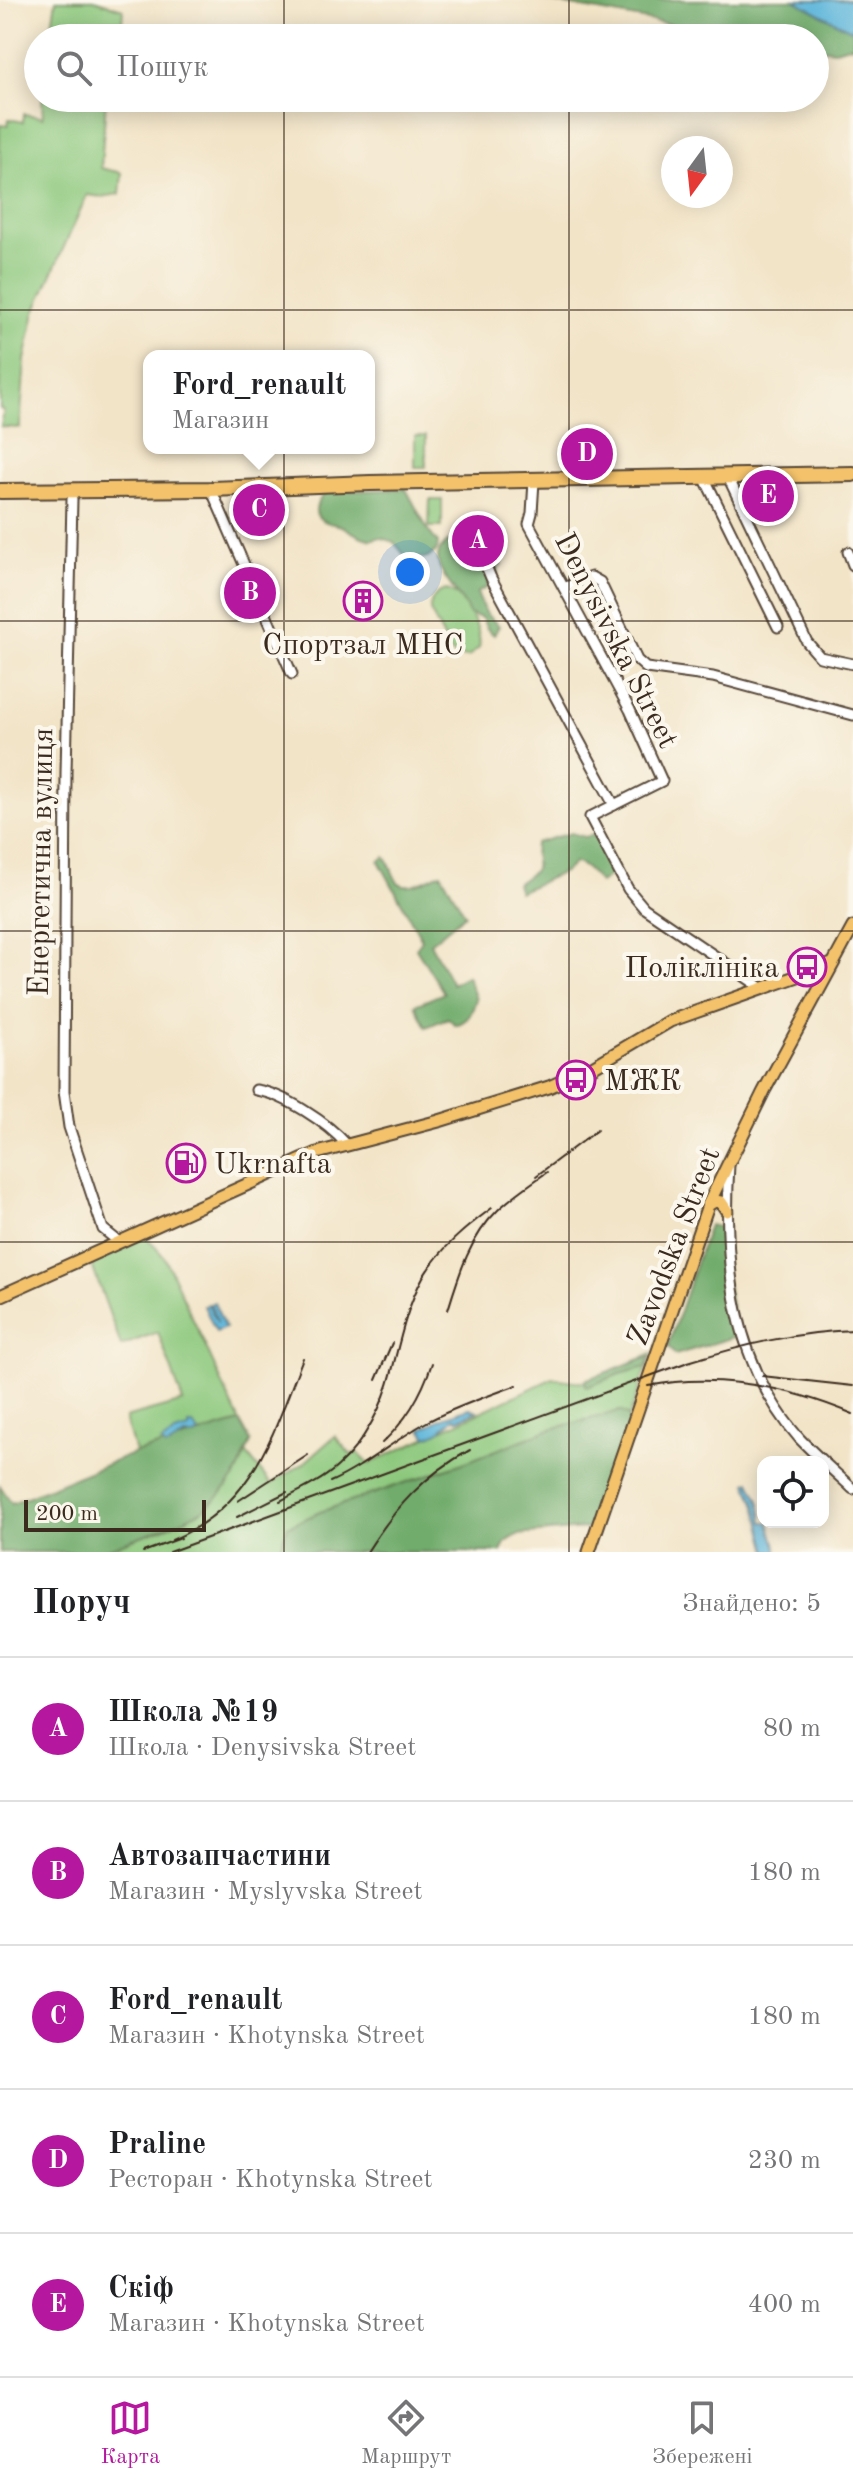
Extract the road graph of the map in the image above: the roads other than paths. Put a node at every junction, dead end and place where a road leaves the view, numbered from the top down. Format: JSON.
{"nodes":[{"id":1,"x":853,"y":474,"type":"edge"},
{"id":2,"x":704,"y":477,"type":"junction"},
{"id":3,"x":728,"y":477,"type":"junction"},
{"id":4,"x":534,"y":481,"type":"junction"},
{"id":5,"x":211,"y":489,"type":"junction"},
{"id":6,"x":0,"y":491,"type":"edge"},
{"id":7,"x":72,"y":494,"type":"junction"},
{"id":8,"x":475,"y":540,"type":"dead end"},
{"id":9,"x":848,"y":552,"type":"dead end"},
{"id":10,"x":853,"y":565,"type":"edge"},
{"id":11,"x":564,"y":588,"type":"junction"},
{"id":12,"x":778,"y":627,"type":"dead end"},
{"id":13,"x":853,"y":664,"type":"edge"},
{"id":14,"x":292,"y":674,"type":"dead end"},
{"id":15,"x":853,"y":715,"type":"edge"},
{"id":16,"x":614,"y":805,"type":"junction"},
{"id":17,"x":853,"y":927,"type":"edge"},
{"id":18,"x":832,"y":964,"type":"junction"},
{"id":19,"x":762,"y":988,"type":"junction"},
{"id":20,"x":256,"y":1090,"type":"dead end"},
{"id":21,"x":347,"y":1145,"type":"junction"},
{"id":22,"x":729,"y":1160,"type":"junction"},
{"id":23,"x":708,"y":1205,"type":"junction"},
{"id":24,"x":727,"y":1211,"type":"junction"},
{"id":25,"x":103,"y":1229,"type":"junction"},
{"id":26,"x":119,"y":1242,"type":"junction"},
{"id":27,"x":98,"y":1251,"type":"junction"},
{"id":28,"x":0,"y":1296,"type":"edge"},
{"id":29,"x":853,"y":1489,"type":"edge"},
{"id":30,"x":589,"y":1552,"type":"edge"}],
"edges":[{"from":1,"to":3,"type":"highway"},
{"from":2,"to":3,"type":"highway"},
{"from":2,"to":4,"type":"highway"},
{"from":2,"to":12,"type":"street"},
{"from":3,"to":13,"type":"street"},
{"from":4,"to":5,"type":"highway"},
{"from":4,"to":11,"type":"street","name":"Denysivska Street"},
{"from":5,"to":7,"type":"highway"},
{"from":5,"to":14,"type":"street"},
{"from":6,"to":7,"type":"highway"},
{"from":7,"to":25,"type":"street","name":"Енергетична вулиця"},
{"from":8,"to":16,"type":"street"},
{"from":9,"to":10,"type":"street"},
{"from":11,"to":15,"type":"street"},
{"from":11,"to":16,"type":"street","name":"Denysivska Street"},
{"from":16,"to":19,"type":"street","name":"Denysivska Street"},
{"from":17,"to":18,"type":"main road","name":"Zavodska Street"},
{"from":18,"to":19,"type":"main road"},
{"from":18,"to":22,"type":"main road","name":"Zavodska Street"},
{"from":19,"to":21,"type":"main road"},
{"from":20,"to":21,"type":"street"},
{"from":21,"to":26,"type":"main road"},
{"from":22,"to":23,"type":"main road","name":"Zavodska Street"},
{"from":22,"to":24,"type":"street"},
{"from":23,"to":24,"type":"main road"},
{"from":23,"to":30,"type":"main road","name":"Zavodska Street"},
{"from":24,"to":29,"type":"street"},
{"from":25,"to":26,"type":"street"},
{"from":25,"to":27,"type":"street"},
{"from":26,"to":27,"type":"main road"},
{"from":27,"to":28,"type":"main road"}]}
